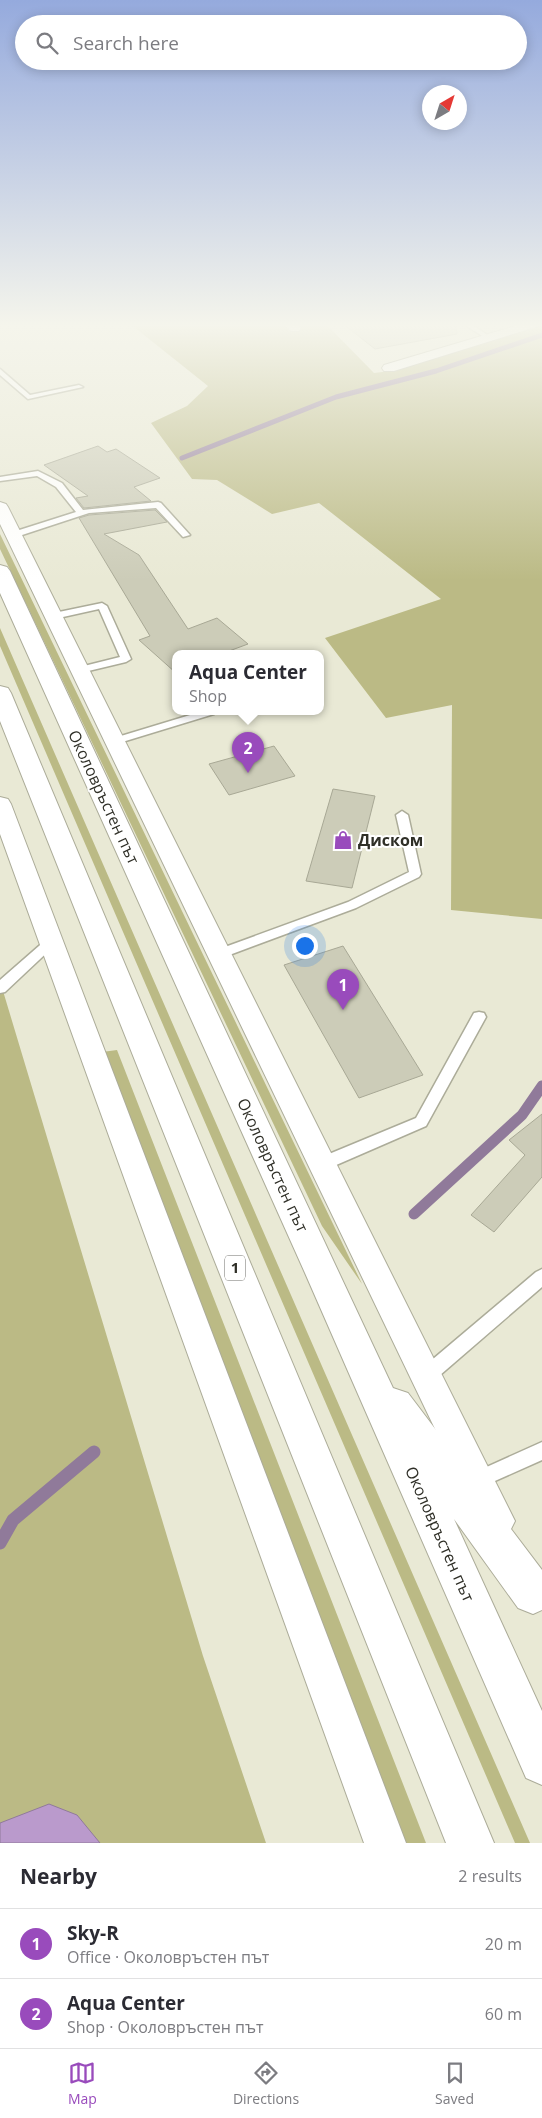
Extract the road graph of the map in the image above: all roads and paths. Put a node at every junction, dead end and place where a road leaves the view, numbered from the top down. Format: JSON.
{"nodes":[{"id":1,"x":0,"y":479,"type":"edge"},
{"id":2,"x":0,"y":507,"type":"edge"},
{"id":3,"x":82,"y":513,"type":"junction"},
{"id":4,"x":13,"y":535,"type":"junction"},
{"id":5,"x":186,"y":535,"type":"dead end"},
{"id":6,"x":0,"y":571,"type":"edge"},
{"id":7,"x":54,"y":616,"type":"junction"},
{"id":8,"x":80,"y":670,"type":"junction"},
{"id":9,"x":0,"y":693,"type":"edge"},
{"id":10,"x":200,"y":715,"type":"edge"},
{"id":11,"x":115,"y":741,"type":"junction"},
{"id":12,"x":0,"y":804,"type":"edge"},
{"id":13,"x":402,"y":814,"type":"dead end"},
{"id":14,"x":51,"y":942,"type":"junction"},
{"id":15,"x":219,"y":954,"type":"junction"},
{"id":16,"x":0,"y":988,"type":"edge"},
{"id":17,"x":478,"y":1017,"type":"dead end"},
{"id":18,"x":322,"y":1164,"type":"junction"},
{"id":19,"x":542,"y":1277,"type":"edge"},
{"id":20,"x":364,"y":1363,"type":"junction"},
{"id":21,"x":426,"y":1376,"type":"junction"},
{"id":22,"x":542,"y":1452,"type":"edge"},
{"id":23,"x":477,"y":1480,"type":"junction"},
{"id":24,"x":537,"y":1602,"type":"edge"},
{"id":25,"x":542,"y":1762,"type":"edge"},
{"id":26,"x":385,"y":1843,"type":"edge"},
{"id":27,"x":470,"y":1843,"type":"edge"}],
"edges":[{"from":1,"to":3,"type":"lane"},
{"from":2,"to":4,"type":"street"},
{"from":3,"to":4,"type":"lane"},
{"from":3,"to":5,"type":"lane"},
{"from":4,"to":7,"type":"street"},
{"from":6,"to":20,"type":"highway","name":"Околовръстен път"},
{"from":7,"to":8,"type":"street"},
{"from":7,"to":8,"type":"lane"},
{"from":8,"to":11,"type":"street"},
{"from":9,"to":27,"type":"highway","number":"1"},
{"from":10,"to":11,"type":"lane"},
{"from":11,"to":15,"type":"street"},
{"from":12,"to":14,"type":"street"},
{"from":13,"to":15,"type":"lane"},
{"from":14,"to":16,"type":"lane"},
{"from":14,"to":26,"type":"street"},
{"from":15,"to":18,"type":"street"},
{"from":17,"to":18,"type":"lane"},
{"from":18,"to":21,"type":"street"},
{"from":19,"to":21,"type":"lane"},
{"from":20,"to":24,"type":"highway"},
{"from":20,"to":25,"type":"highway","name":"Околовръстен път"},
{"from":21,"to":23,"type":"street"},
{"from":22,"to":23,"type":"lane"},
{"from":23,"to":24,"type":"street"}]}
